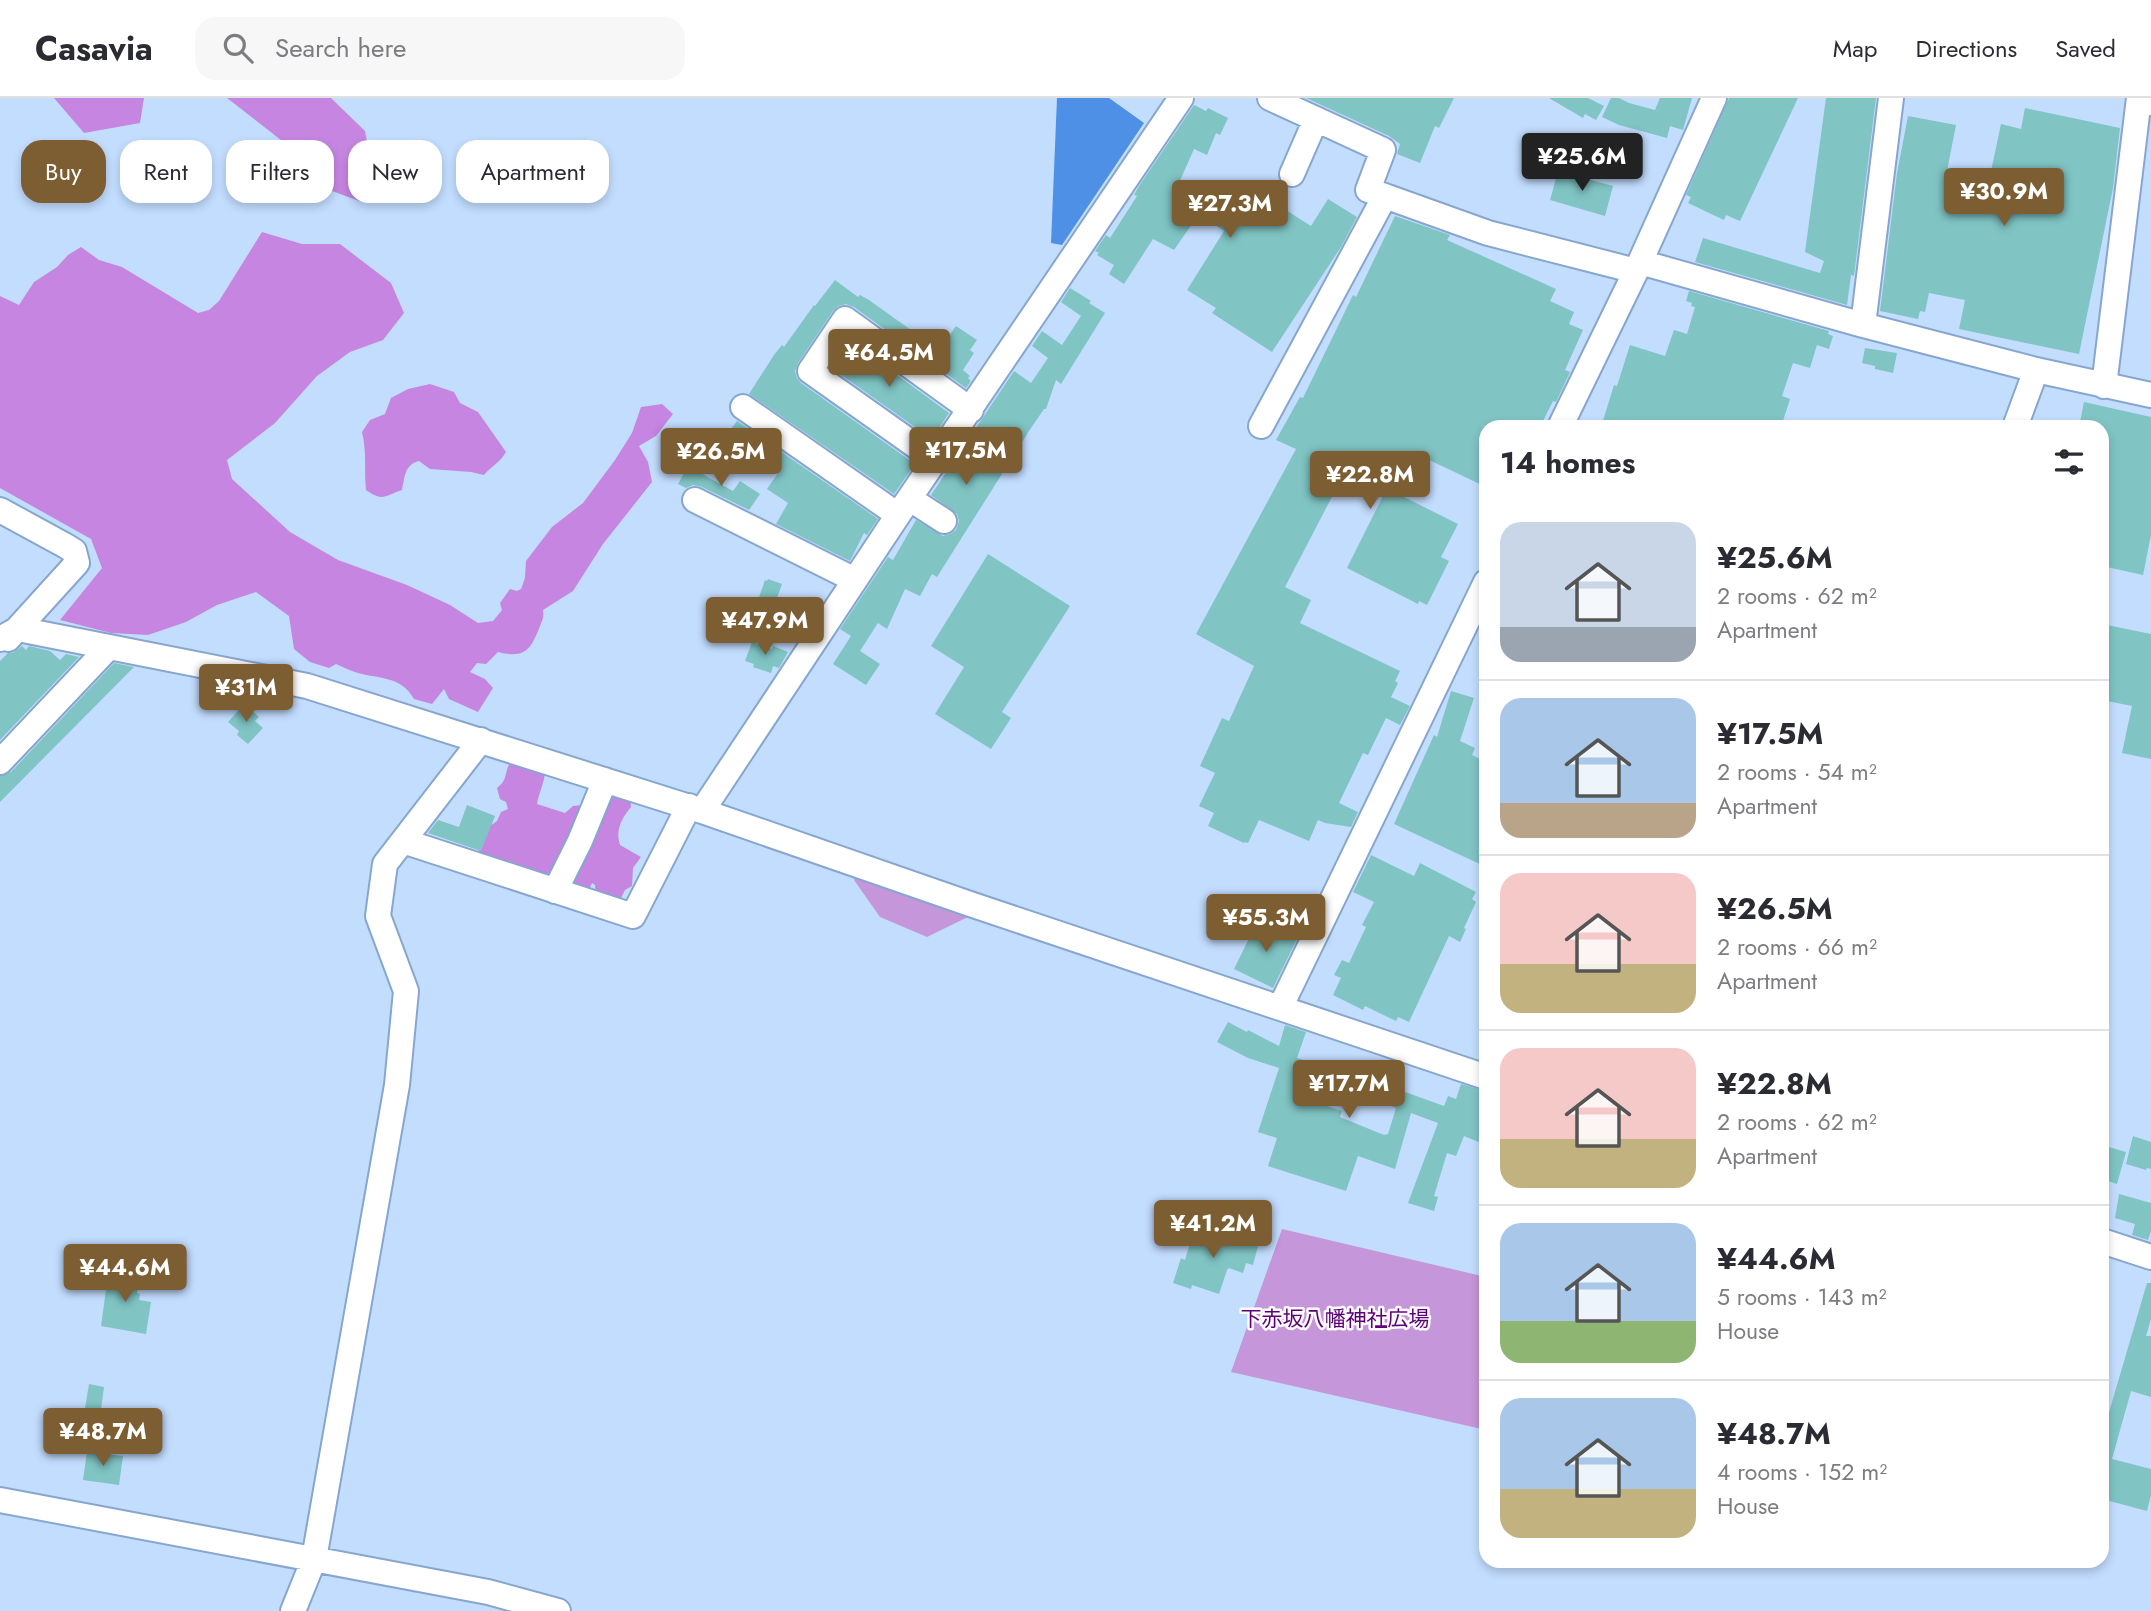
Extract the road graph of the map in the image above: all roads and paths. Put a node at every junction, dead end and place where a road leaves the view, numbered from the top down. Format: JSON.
{"nodes":[{"id":1,"x":1181,"y":98,"type":"edge"},
{"id":2,"x":1270,"y":98,"type":"edge"},
{"id":3,"x":1714,"y":98,"type":"edge"},
{"id":4,"x":1891,"y":98,"type":"edge"},
{"id":5,"x":2139,"y":98,"type":"edge"},
{"id":6,"x":1316,"y":119,"type":"junction"},
{"id":7,"x":1292,"y":174,"type":"dead end"},
{"id":8,"x":1385,"y":196,"type":"junction"},
{"id":9,"x":1638,"y":266,"type":"junction"},
{"id":10,"x":1863,"y":325,"type":"junction"},
{"id":11,"x":2036,"y":370,"type":"junction"},
{"id":12,"x":2104,"y":386,"type":"junction"},
{"id":13,"x":2151,"y":395,"type":"edge"},
{"id":14,"x":743,"y":407,"type":"dead end"},
{"id":15,"x":971,"y":410,"type":"junction"},
{"id":16,"x":1563,"y":420,"type":"edge"},
{"id":17,"x":2018,"y":420,"type":"edge"},
{"id":18,"x":1261,"y":426,"type":"dead end"},
{"id":19,"x":937,"y":461,"type":"junction"},
{"id":20,"x":695,"y":500,"type":"dead end"},
{"id":21,"x":904,"y":507,"type":"junction"},
{"id":22,"x":0,"y":510,"type":"edge"},
{"id":23,"x":944,"y":521,"type":"dead end"},
{"id":24,"x":855,"y":580,"type":"junction"},
{"id":25,"x":1479,"y":596,"type":"edge"},
{"id":26,"x":9,"y":634,"type":"edge"},
{"id":27,"x":109,"y":647,"type":"junction"},
{"id":28,"x":0,"y":648,"type":"edge"},
{"id":29,"x":481,"y":740,"type":"junction"},
{"id":30,"x":0,"y":762,"type":"edge"},
{"id":31,"x":605,"y":780,"type":"junction"},
{"id":32,"x":695,"y":808,"type":"junction"},
{"id":33,"x":402,"y":841,"type":"junction"},
{"id":34,"x":555,"y":891,"type":"junction"},
{"id":35,"x":1280,"y":1008,"type":"junction"},
{"id":36,"x":1479,"y":1075,"type":"edge"},
{"id":37,"x":2109,"y":1243,"type":"edge"},
{"id":38,"x":2151,"y":1257,"type":"edge"},
{"id":39,"x":0,"y":1500,"type":"edge"},
{"id":40,"x":314,"y":1559,"type":"junction"},
{"id":41,"x":293,"y":1611,"type":"edge"},
{"id":42,"x":558,"y":1611,"type":"edge"}],
"edges":[{"from":1,"to":15,"type":"street"},
{"from":2,"to":6,"type":"street"},
{"from":3,"to":9,"type":"street"},
{"from":4,"to":10,"type":"street"},
{"from":5,"to":12,"type":"street"},
{"from":6,"to":7,"type":"street"},
{"from":6,"to":8,"type":"street"},
{"from":8,"to":9,"type":"street"},
{"from":8,"to":18,"type":"street"},
{"from":9,"to":10,"type":"street"},
{"from":9,"to":16,"type":"street"},
{"from":10,"to":11,"type":"street"},
{"from":11,"to":12,"type":"street"},
{"from":11,"to":17,"type":"street"},
{"from":12,"to":13,"type":"street"},
{"from":14,"to":21,"type":"street"},
{"from":15,"to":19,"type":"street"},
{"from":15,"to":19,"type":"street"},
{"from":19,"to":21,"type":"street"},
{"from":20,"to":24,"type":"street"},
{"from":21,"to":23,"type":"street"},
{"from":21,"to":24,"type":"street"},
{"from":22,"to":26,"type":"street"},
{"from":24,"to":32,"type":"street"},
{"from":25,"to":35,"type":"street"},
{"from":26,"to":27,"type":"street"},
{"from":26,"to":28,"type":"street"},
{"from":27,"to":29,"type":"street"},
{"from":27,"to":30,"type":"street"},
{"from":29,"to":31,"type":"street"},
{"from":29,"to":33,"type":"street"},
{"from":31,"to":32,"type":"street"},
{"from":31,"to":34,"type":"street"},
{"from":32,"to":34,"type":"street"},
{"from":32,"to":35,"type":"street"},
{"from":33,"to":34,"type":"street"},
{"from":33,"to":40,"type":"street"},
{"from":35,"to":36,"type":"street"},
{"from":37,"to":38,"type":"street"},
{"from":39,"to":40,"type":"street"},
{"from":40,"to":41,"type":"street"},
{"from":40,"to":42,"type":"street"}]}
